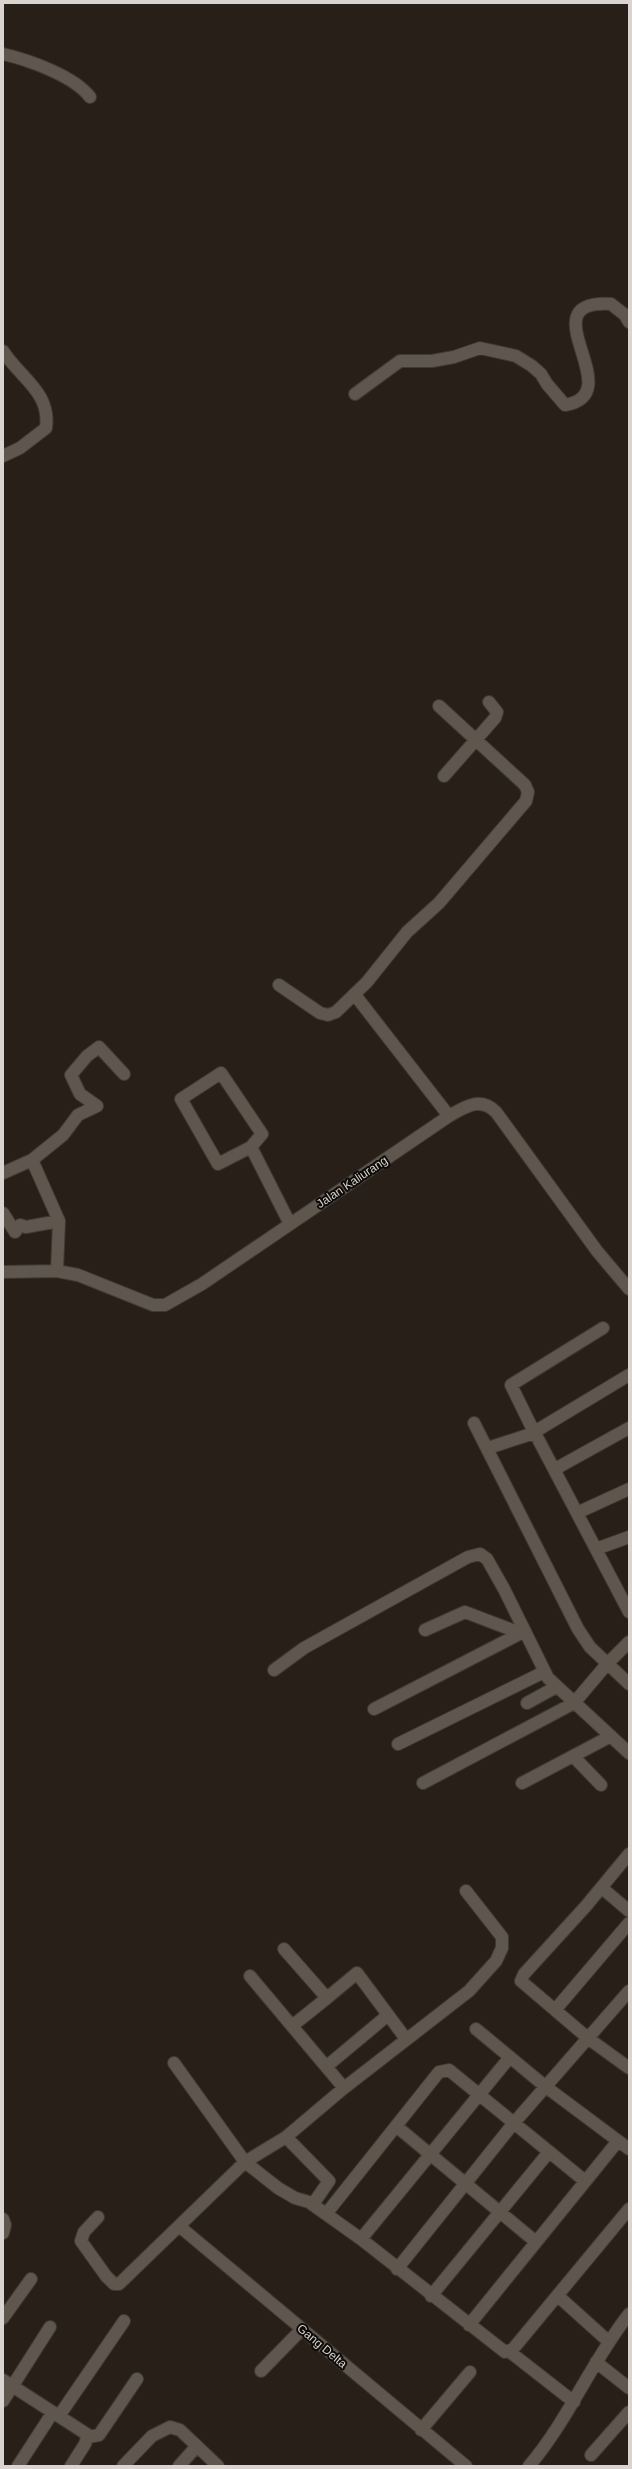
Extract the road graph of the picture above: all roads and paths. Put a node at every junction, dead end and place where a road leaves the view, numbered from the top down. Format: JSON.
{"nodes":[{"id":1,"x":3,"y":54,"type":"edge"},
{"id":2,"x":90,"y":97,"type":"dead end"},
{"id":3,"x":629,"y":322,"type":"edge"},
{"id":4,"x":3,"y":351,"type":"edge"},
{"id":5,"x":355,"y":394,"type":"dead end"},
{"id":6,"x":3,"y":456,"type":"edge"},
{"id":7,"x":489,"y":702,"type":"dead end"},
{"id":8,"x":439,"y":706,"type":"dead end"},
{"id":9,"x":477,"y":741,"type":"junction"},
{"id":10,"x":444,"y":776,"type":"dead end"},
{"id":11,"x":279,"y":985,"type":"dead end"},
{"id":12,"x":355,"y":995,"type":"junction"},
{"id":13,"x":124,"y":1074,"type":"dead end"},
{"id":14,"x":449,"y":1116,"type":"junction"},
{"id":15,"x":251,"y":1148,"type":"junction"},
{"id":16,"x":32,"y":1160,"type":"junction"},
{"id":17,"x":3,"y":1173,"type":"edge"},
{"id":18,"x":3,"y":1212,"type":"edge"},
{"id":19,"x":59,"y":1221,"type":"junction"},
{"id":20,"x":290,"y":1224,"type":"junction"},
{"id":21,"x":57,"y":1271,"type":"junction"},
{"id":22,"x":3,"y":1272,"type":"edge"},
{"id":23,"x":629,"y":1289,"type":"edge"},
{"id":24,"x":603,"y":1328,"type":"dead end"},
{"id":25,"x":629,"y":1375,"type":"edge"},
{"id":26,"x":474,"y":1423,"type":"dead end"},
{"id":27,"x":629,"y":1428,"type":"edge"},
{"id":28,"x":532,"y":1433,"type":"junction"},
{"id":29,"x":488,"y":1448,"type":"junction"},
{"id":30,"x":555,"y":1469,"type":"junction"},
{"id":31,"x":629,"y":1489,"type":"edge"},
{"id":32,"x":578,"y":1512,"type":"junction"},
{"id":33,"x":629,"y":1537,"type":"edge"},
{"id":34,"x":596,"y":1549,"type":"junction"},
{"id":35,"x":624,"y":1588,"type":"edge"},
{"id":36,"x":629,"y":1612,"type":"edge"},
{"id":37,"x":425,"y":1630,"type":"dead end"},
{"id":38,"x":522,"y":1632,"type":"junction"},
{"id":39,"x":629,"y":1642,"type":"edge"},
{"id":40,"x":607,"y":1664,"type":"junction"},
{"id":41,"x":274,"y":1670,"type":"dead end"},
{"id":42,"x":544,"y":1672,"type":"junction"},
{"id":43,"x":629,"y":1684,"type":"edge"},
{"id":44,"x":556,"y":1686,"type":"junction"},
{"id":45,"x":527,"y":1703,"type":"dead end"},
{"id":46,"x":574,"y":1703,"type":"junction"},
{"id":47,"x":374,"y":1708,"type":"dead end"},
{"id":48,"x":611,"y":1736,"type":"junction"},
{"id":49,"x":398,"y":1744,"type":"dead end"},
{"id":50,"x":629,"y":1753,"type":"edge"},
{"id":51,"x":572,"y":1756,"type":"junction"},
{"id":52,"x":423,"y":1783,"type":"dead end"},
{"id":53,"x":522,"y":1783,"type":"dead end"},
{"id":54,"x":601,"y":1785,"type":"dead end"},
{"id":55,"x":629,"y":1854,"type":"edge"},
{"id":56,"x":602,"y":1888,"type":"junction"},
{"id":57,"x":466,"y":1890,"type":"dead end"},
{"id":58,"x":629,"y":1911,"type":"edge"},
{"id":59,"x":629,"y":1924,"type":"edge"},
{"id":60,"x":284,"y":1950,"type":"dead end"},
{"id":61,"x":250,"y":1976,"type":"dead end"},
{"id":62,"x":629,"y":1991,"type":"edge"},
{"id":63,"x":327,"y":1998,"type":"junction"},
{"id":64,"x":555,"y":2010,"type":"junction"},
{"id":65,"x":388,"y":2015,"type":"junction"},
{"id":66,"x":292,"y":2026,"type":"junction"},
{"id":67,"x":476,"y":2029,"type":"dead end"},
{"id":68,"x":406,"y":2039,"type":"junction"},
{"id":69,"x":589,"y":2040,"type":"junction"},
{"id":70,"x":510,"y":2057,"type":"junction"},
{"id":71,"x":174,"y":2063,"type":"dead end"},
{"id":72,"x":327,"y":2066,"type":"junction"},
{"id":73,"x":628,"y":2067,"type":"edge"},
{"id":74,"x":546,"y":2087,"type":"junction"},
{"id":75,"x":344,"y":2088,"type":"junction"},
{"id":76,"x":479,"y":2095,"type":"junction"},
{"id":77,"x":513,"y":2124,"type":"junction"},
{"id":78,"x":396,"y":2126,"type":"junction"},
{"id":79,"x":286,"y":2137,"type":"junction"},
{"id":80,"x":618,"y":2141,"type":"junction"},
{"id":81,"x":629,"y":2149,"type":"edge"},
{"id":82,"x":549,"y":2152,"type":"junction"},
{"id":83,"x":432,"y":2155,"type":"junction"},
{"id":84,"x":245,"y":2162,"type":"junction"},
{"id":85,"x":585,"y":2181,"type":"junction"},
{"id":86,"x":465,"y":2182,"type":"junction"},
{"id":87,"x":313,"y":2204,"type":"junction"},
{"id":88,"x":629,"y":2210,"type":"edge"},
{"id":89,"x":500,"y":2211,"type":"junction"},
{"id":90,"x":326,"y":2214,"type":"junction"},
{"id":91,"x":98,"y":2217,"type":"dead end"},
{"id":92,"x":3,"y":2219,"type":"edge"},
{"id":93,"x":178,"y":2226,"type":"junction"},
{"id":94,"x":3,"y":2233,"type":"edge"},
{"id":95,"x":361,"y":2239,"type":"junction"},
{"id":96,"x":536,"y":2242,"type":"junction"},
{"id":97,"x":397,"y":2269,"type":"junction"},
{"id":98,"x":31,"y":2279,"type":"dead end"},
{"id":99,"x":431,"y":2296,"type":"junction"},
{"id":100,"x":558,"y":2296,"type":"junction"},
{"id":101,"x":629,"y":2314,"type":"edge"},
{"id":102,"x":3,"y":2318,"type":"edge"},
{"id":103,"x":124,"y":2321,"type":"dead end"},
{"id":104,"x":469,"y":2325,"type":"junction"},
{"id":105,"x":50,"y":2327,"type":"dead end"},
{"id":106,"x":302,"y":2330,"type":"junction"},
{"id":107,"x":608,"y":2341,"type":"junction"},
{"id":108,"x":510,"y":2352,"type":"junction"},
{"id":109,"x":596,"y":2362,"type":"junction"},
{"id":110,"x":261,"y":2371,"type":"dead end"},
{"id":111,"x":470,"y":2372,"type":"dead end"},
{"id":112,"x":137,"y":2379,"type":"dead end"},
{"id":113,"x":8,"y":2383,"type":"edge"},
{"id":114,"x":629,"y":2388,"type":"edge"},
{"id":115,"x":3,"y":2401,"type":"edge"},
{"id":116,"x":574,"y":2402,"type":"junction"},
{"id":117,"x":56,"y":2414,"type":"junction"},
{"id":118,"x":627,"y":2417,"type":"edge"},
{"id":119,"x":421,"y":2430,"type":"junction"},
{"id":120,"x":88,"y":2437,"type":"junction"},
{"id":121,"x":197,"y":2446,"type":"junction"},
{"id":122,"x":592,"y":2455,"type":"dead end"},
{"id":123,"x":18,"y":2466,"type":"edge"},
{"id":124,"x":71,"y":2466,"type":"edge"},
{"id":125,"x":123,"y":2466,"type":"edge"},
{"id":126,"x":179,"y":2466,"type":"edge"},
{"id":127,"x":218,"y":2466,"type":"edge"},
{"id":128,"x":466,"y":2466,"type":"edge"},
{"id":129,"x":529,"y":2466,"type":"edge"}],
"edges":[{"from":1,"to":2,"type":"street"},
{"from":3,"to":5,"type":"street"},
{"from":4,"to":6,"type":"street"},
{"from":7,"to":9,"type":"street"},
{"from":8,"to":9,"type":"street"},
{"from":9,"to":10,"type":"street"},
{"from":9,"to":12,"type":"street"},
{"from":11,"to":12,"type":"street"},
{"from":12,"to":14,"type":"street"},
{"from":13,"to":16,"type":"street"},
{"from":14,"to":20,"type":"street","name":"Jalan Kaliurang"},
{"from":14,"to":23,"type":"street","name":"Jalan Kaliurang"},
{"from":15,"to":15,"type":"street"},
{"from":15,"to":20,"type":"street"},
{"from":16,"to":17,"type":"street"},
{"from":16,"to":19,"type":"street"},
{"from":18,"to":19,"type":"street"},
{"from":19,"to":21,"type":"street"},
{"from":20,"to":21,"type":"street","name":"Jalan Kaliurang"},
{"from":21,"to":22,"type":"street","name":"Jalan Kaliurang"},
{"from":24,"to":28,"type":"street"},
{"from":25,"to":28,"type":"street"},
{"from":26,"to":29,"type":"street"},
{"from":27,"to":30,"type":"street"},
{"from":28,"to":29,"type":"street"},
{"from":28,"to":30,"type":"street"},
{"from":29,"to":40,"type":"street"},
{"from":30,"to":32,"type":"street"},
{"from":31,"to":32,"type":"street"},
{"from":32,"to":34,"type":"street"},
{"from":33,"to":34,"type":"street"},
{"from":34,"to":35,"type":"street"},
{"from":35,"to":36,"type":"street"},
{"from":37,"to":38,"type":"street"},
{"from":38,"to":41,"type":"street"},
{"from":38,"to":42,"type":"street"},
{"from":38,"to":47,"type":"street"},
{"from":39,"to":40,"type":"street"},
{"from":40,"to":43,"type":"street"},
{"from":40,"to":46,"type":"street"},
{"from":42,"to":44,"type":"street"},
{"from":42,"to":49,"type":"street"},
{"from":44,"to":45,"type":"street"},
{"from":44,"to":46,"type":"street"},
{"from":46,"to":48,"type":"street"},
{"from":46,"to":52,"type":"street"},
{"from":48,"to":50,"type":"street"},
{"from":48,"to":51,"type":"street"},
{"from":51,"to":53,"type":"street"},
{"from":51,"to":54,"type":"street"},
{"from":55,"to":56,"type":"street"},
{"from":56,"to":58,"type":"street"},
{"from":56,"to":64,"type":"street"},
{"from":57,"to":68,"type":"street"},
{"from":59,"to":64,"type":"street"},
{"from":60,"to":63,"type":"street"},
{"from":61,"to":66,"type":"street"},
{"from":62,"to":69,"type":"street"},
{"from":63,"to":65,"type":"street"},
{"from":63,"to":66,"type":"street"},
{"from":64,"to":69,"type":"street"},
{"from":65,"to":68,"type":"street"},
{"from":65,"to":72,"type":"street"},
{"from":66,"to":72,"type":"street"},
{"from":67,"to":70,"type":"street"},
{"from":68,"to":75,"type":"street"},
{"from":69,"to":73,"type":"street"},
{"from":69,"to":74,"type":"street"},
{"from":70,"to":74,"type":"street"},
{"from":70,"to":76,"type":"street"},
{"from":71,"to":84,"type":"street"},
{"from":72,"to":75,"type":"street"},
{"from":74,"to":77,"type":"street"},
{"from":74,"to":80,"type":"street"},
{"from":75,"to":79,"type":"street"},
{"from":76,"to":77,"type":"street"},
{"from":76,"to":78,"type":"street"},
{"from":76,"to":83,"type":"street"},
{"from":77,"to":82,"type":"street"},
{"from":77,"to":86,"type":"street"},
{"from":78,"to":83,"type":"street"},
{"from":78,"to":90,"type":"street"},
{"from":79,"to":84,"type":"street"},
{"from":79,"to":87,"type":"street"},
{"from":80,"to":81,"type":"street"},
{"from":80,"to":85,"type":"street"},
{"from":82,"to":85,"type":"street"},
{"from":82,"to":89,"type":"street"},
{"from":83,"to":86,"type":"street"},
{"from":83,"to":95,"type":"street"},
{"from":84,"to":87,"type":"street"},
{"from":84,"to":93,"type":"street"},
{"from":85,"to":96,"type":"street"},
{"from":86,"to":89,"type":"street"},
{"from":86,"to":97,"type":"street"},
{"from":87,"to":90,"type":"street"},
{"from":88,"to":100,"type":"street"},
{"from":89,"to":96,"type":"street"},
{"from":89,"to":99,"type":"street"},
{"from":90,"to":95,"type":"street"},
{"from":91,"to":93,"type":"street"},
{"from":92,"to":94,"type":"street"},
{"from":93,"to":106,"type":"street","name":"Gang Delta"},
{"from":95,"to":97,"type":"street"},
{"from":96,"to":104,"type":"street"},
{"from":97,"to":99,"type":"street"},
{"from":98,"to":102,"type":"street"},
{"from":99,"to":104,"type":"street"},
{"from":100,"to":107,"type":"street"},
{"from":100,"to":108,"type":"street"},
{"from":101,"to":107,"type":"street"},
{"from":103,"to":117,"type":"street"},
{"from":104,"to":108,"type":"street"},
{"from":105,"to":113,"type":"street"},
{"from":106,"to":110,"type":"street"},
{"from":106,"to":119,"type":"street","name":"Gang Delta"},
{"from":107,"to":109,"type":"street"},
{"from":108,"to":116,"type":"street"},
{"from":109,"to":114,"type":"street"},
{"from":109,"to":116,"type":"street"},
{"from":111,"to":119,"type":"street"},
{"from":112,"to":120,"type":"street"},
{"from":113,"to":115,"type":"street"},
{"from":113,"to":117,"type":"street"},
{"from":116,"to":129,"type":"street"},
{"from":117,"to":120,"type":"street"},
{"from":117,"to":123,"type":"street"},
{"from":118,"to":122,"type":"street"},
{"from":119,"to":128,"type":"street","name":"Gang Delta"},
{"from":120,"to":124,"type":"street"},
{"from":121,"to":125,"type":"street"},
{"from":121,"to":126,"type":"street"},
{"from":121,"to":127,"type":"street"}]}
